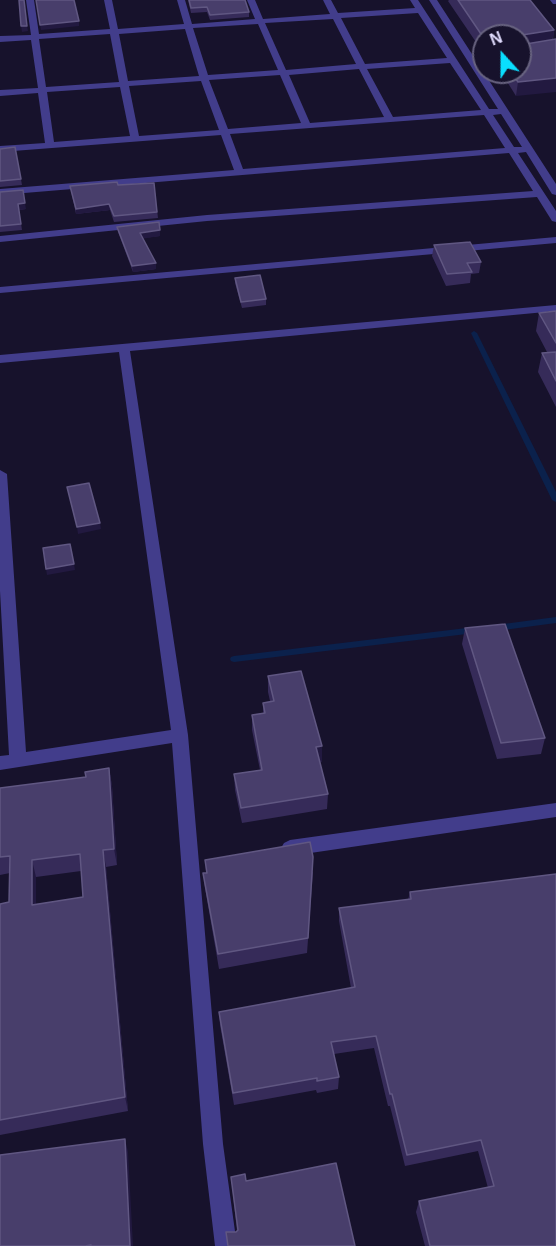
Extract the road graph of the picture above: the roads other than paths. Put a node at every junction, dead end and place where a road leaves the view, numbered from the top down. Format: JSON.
{"nodes":[{"id":1,"x":30,"y":0,"type":"edge"},
{"id":2,"x":108,"y":0,"type":"edge"},
{"id":3,"x":181,"y":0,"type":"edge"},
{"id":4,"x":251,"y":0,"type":"edge"},
{"id":5,"x":327,"y":0,"type":"edge"},
{"id":6,"x":414,"y":0,"type":"edge"},
{"id":7,"x":433,"y":0,"type":"edge"},
{"id":8,"x":421,"y":10,"type":"junction"},
{"id":9,"x":335,"y":16,"type":"junction"},
{"id":10,"x":259,"y":21,"type":"junction"},
{"id":11,"x":188,"y":27,"type":"junction"},
{"id":12,"x":114,"y":31,"type":"junction"},
{"id":13,"x":35,"y":37,"type":"junction"},
{"id":14,"x":0,"y":39,"type":"edge"},
{"id":15,"x":454,"y":62,"type":"junction"},
{"id":16,"x":471,"y":62,"type":"junction"},
{"id":17,"x":362,"y":67,"type":"junction"},
{"id":18,"x":282,"y":72,"type":"junction"},
{"id":19,"x":204,"y":78,"type":"junction"},
{"id":20,"x":124,"y":83,"type":"junction"},
{"id":21,"x":42,"y":90,"type":"junction"},
{"id":22,"x":0,"y":93,"type":"edge"},
{"id":23,"x":504,"y":111,"type":"junction"},
{"id":24,"x":487,"y":113,"type":"junction"},
{"id":25,"x":390,"y":120,"type":"junction"},
{"id":26,"x":307,"y":126,"type":"junction"},
{"id":27,"x":226,"y":132,"type":"junction"},
{"id":28,"x":135,"y":139,"type":"junction"},
{"id":29,"x":50,"y":145,"type":"junction"},
{"id":30,"x":0,"y":149,"type":"edge"},
{"id":31,"x":528,"y":149,"type":"junction"},
{"id":32,"x":512,"y":151,"type":"junction"},
{"id":33,"x":240,"y":173,"type":"junction"},
{"id":34,"x":0,"y":192,"type":"edge"},
{"id":35,"x":556,"y":192,"type":"edge"},
{"id":36,"x":540,"y":194,"type":"junction"},
{"id":37,"x":556,"y":219,"type":"edge"},
{"id":38,"x":0,"y":239,"type":"edge"},
{"id":39,"x":556,"y":240,"type":"edge"},
{"id":40,"x":0,"y":290,"type":"edge"},
{"id":41,"x":556,"y":308,"type":"edge"},
{"id":42,"x":124,"y":348,"type":"junction"},
{"id":43,"x":0,"y":359,"type":"edge"},
{"id":44,"x":0,"y":474,"type":"edge"},
{"id":45,"x":180,"y":735,"type":"junction"},
{"id":46,"x":18,"y":760,"type":"junction"},
{"id":47,"x":0,"y":763,"type":"edge"},
{"id":48,"x":556,"y":810,"type":"edge"},
{"id":49,"x":272,"y":851,"type":"edge"},
{"id":50,"x":213,"y":860,"type":"edge"},
{"id":51,"x":189,"y":863,"type":"junction"},
{"id":52,"x":226,"y":1246,"type":"edge"}],
"edges":[{"from":1,"to":13,"type":"street"},
{"from":2,"to":12,"type":"street"},
{"from":3,"to":11,"type":"street"},
{"from":4,"to":10,"type":"street"},
{"from":5,"to":9,"type":"street"},
{"from":6,"to":8,"type":"street"},
{"from":7,"to":16,"type":"street"},
{"from":8,"to":9,"type":"street"},
{"from":8,"to":15,"type":"street"},
{"from":9,"to":10,"type":"street"},
{"from":9,"to":17,"type":"street"},
{"from":10,"to":11,"type":"street"},
{"from":10,"to":18,"type":"street"},
{"from":11,"to":12,"type":"street"},
{"from":11,"to":19,"type":"street"},
{"from":12,"to":13,"type":"street"},
{"from":12,"to":20,"type":"street"},
{"from":13,"to":14,"type":"street"},
{"from":13,"to":21,"type":"street"},
{"from":15,"to":16,"type":"street"},
{"from":15,"to":17,"type":"street"},
{"from":15,"to":24,"type":"street"},
{"from":16,"to":23,"type":"street"},
{"from":17,"to":18,"type":"street"},
{"from":17,"to":25,"type":"street"},
{"from":18,"to":19,"type":"street"},
{"from":18,"to":26,"type":"street"},
{"from":19,"to":20,"type":"street"},
{"from":19,"to":27,"type":"street"},
{"from":20,"to":21,"type":"street"},
{"from":20,"to":28,"type":"street"},
{"from":21,"to":22,"type":"street"},
{"from":21,"to":29,"type":"street"},
{"from":23,"to":24,"type":"street"},
{"from":23,"to":31,"type":"street"},
{"from":24,"to":25,"type":"street"},
{"from":24,"to":32,"type":"street"},
{"from":25,"to":26,"type":"street"},
{"from":26,"to":27,"type":"street"},
{"from":27,"to":28,"type":"street"},
{"from":27,"to":33,"type":"street"},
{"from":28,"to":29,"type":"street"},
{"from":29,"to":30,"type":"street"},
{"from":31,"to":32,"type":"street"},
{"from":31,"to":35,"type":"street"},
{"from":32,"to":33,"type":"street"},
{"from":32,"to":36,"type":"street"},
{"from":33,"to":34,"type":"street"},
{"from":36,"to":37,"type":"street"},
{"from":36,"to":38,"type":"street"},
{"from":39,"to":40,"type":"street"},
{"from":41,"to":42,"type":"street"},
{"from":42,"to":43,"type":"street"},
{"from":42,"to":45,"type":"street"},
{"from":44,"to":46,"type":"street"},
{"from":45,"to":46,"type":"street"},
{"from":45,"to":51,"type":"street"},
{"from":46,"to":47,"type":"street"},
{"from":48,"to":49,"type":"street"},
{"from":50,"to":51,"type":"street"},
{"from":51,"to":52,"type":"street"}]}
